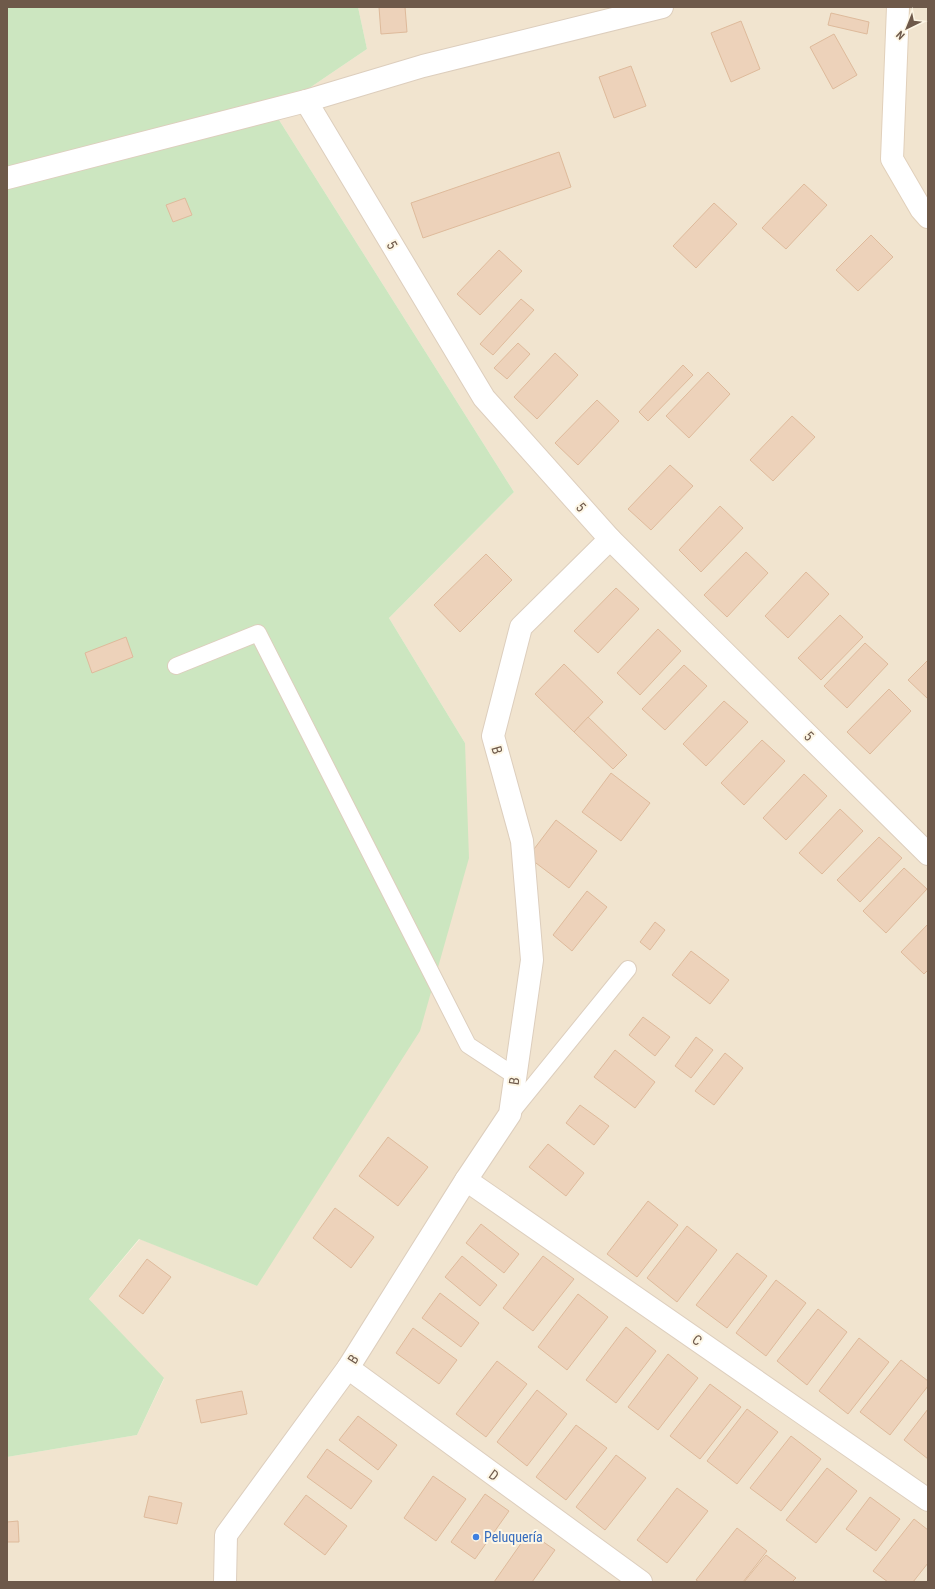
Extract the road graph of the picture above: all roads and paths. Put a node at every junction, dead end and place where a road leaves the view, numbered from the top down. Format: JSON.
{"nodes":[{"id":1,"x":662,"y":7,"type":"edge"},
{"id":2,"x":898,"y":7,"type":"edge"},
{"id":3,"x":306,"y":101,"type":"junction"},
{"id":4,"x":7,"y":178,"type":"edge"},
{"id":5,"x":928,"y":217,"type":"edge"},
{"id":6,"x":610,"y":539,"type":"junction"},
{"id":7,"x":176,"y":666,"type":"dead end"},
{"id":8,"x":928,"y":854,"type":"edge"},
{"id":9,"x":628,"y":969,"type":"dead end"},
{"id":10,"x":515,"y":1076,"type":"junction"},
{"id":11,"x":510,"y":1114,"type":"junction"},
{"id":12,"x":466,"y":1180,"type":"junction"},
{"id":13,"x":348,"y":1368,"type":"junction"},
{"id":14,"x":928,"y":1500,"type":"edge"},
{"id":15,"x":225,"y":1582,"type":"edge"},
{"id":16,"x":641,"y":1582,"type":"edge"}],
"edges":[{"from":1,"to":3,"type":"street"},
{"from":2,"to":5,"type":"street"},
{"from":3,"to":4,"type":"street"},
{"from":3,"to":6,"type":"street","name":"5"},
{"from":6,"to":8,"type":"street","name":"5"},
{"from":6,"to":10,"type":"street","name":"B"},
{"from":7,"to":10,"type":"lane"},
{"from":9,"to":11,"type":"lane"},
{"from":10,"to":11,"type":"street","name":"B"},
{"from":11,"to":12,"type":"street","name":"B"},
{"from":12,"to":13,"type":"street","name":"B"},
{"from":12,"to":14,"type":"street","name":"C"},
{"from":13,"to":15,"type":"street","name":"B"},
{"from":13,"to":16,"type":"street","name":"D"}]}
